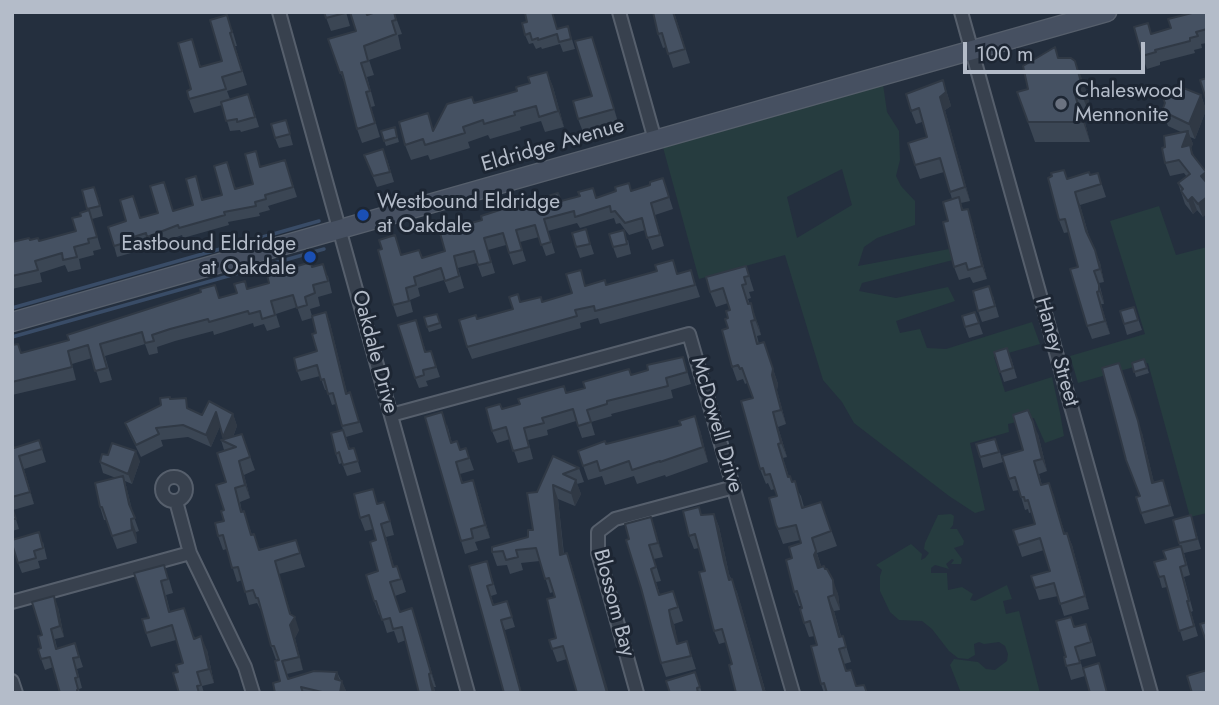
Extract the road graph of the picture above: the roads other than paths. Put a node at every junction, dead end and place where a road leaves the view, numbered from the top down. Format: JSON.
{"nodes":[{"id":1,"x":279,"y":12,"type":"edge"},
{"id":2,"x":619,"y":12,"type":"edge"},
{"id":3,"x":961,"y":12,"type":"edge"},
{"id":4,"x":1107,"y":12,"type":"edge"},
{"id":5,"x":971,"y":50,"type":"junction"},
{"id":6,"x":655,"y":140,"type":"junction"},
{"id":7,"x":340,"y":230,"type":"junction"},
{"id":8,"x":12,"y":322,"type":"edge"},
{"id":9,"x":391,"y":415,"type":"junction"},
{"id":10,"x":734,"y":486,"type":"junction"},
{"id":11,"x":176,"y":501,"type":"dead end"},
{"id":12,"x":190,"y":553,"type":"junction"},
{"id":13,"x":12,"y":602,"type":"edge"},
{"id":14,"x":12,"y":681,"type":"edge"},
{"id":15,"x":16,"y":693,"type":"edge"},
{"id":16,"x":253,"y":693,"type":"edge"},
{"id":17,"x":468,"y":693,"type":"edge"},
{"id":18,"x":637,"y":693,"type":"edge"},
{"id":19,"x":793,"y":693,"type":"edge"},
{"id":20,"x":1151,"y":693,"type":"edge"}],
"edges":[{"from":1,"to":7,"type":"street","name":"Oakdale Drive"},
{"from":2,"to":6,"type":"street"},
{"from":3,"to":5,"type":"street","name":"Haney Street"},
{"from":4,"to":5,"type":"street","name":"Eldridge Avenue"},
{"from":5,"to":6,"type":"street","name":"Eldridge Avenue"},
{"from":5,"to":20,"type":"street","name":"Haney Street"},
{"from":6,"to":7,"type":"street","name":"Eldridge Avenue"},
{"from":7,"to":8,"type":"street","name":"Eldridge Avenue"},
{"from":7,"to":9,"type":"street","name":"Oakdale Drive"},
{"from":9,"to":10,"type":"street","name":"McDowell Drive"},
{"from":9,"to":17,"type":"street","name":"Oakdale Drive"},
{"from":10,"to":18,"type":"street","name":"Blossom Bay"},
{"from":10,"to":19,"type":"street","name":"McDowell Drive"},
{"from":11,"to":12,"type":"street"},
{"from":12,"to":13,"type":"street"},
{"from":12,"to":16,"type":"street"},
{"from":14,"to":15,"type":"street"}]}
